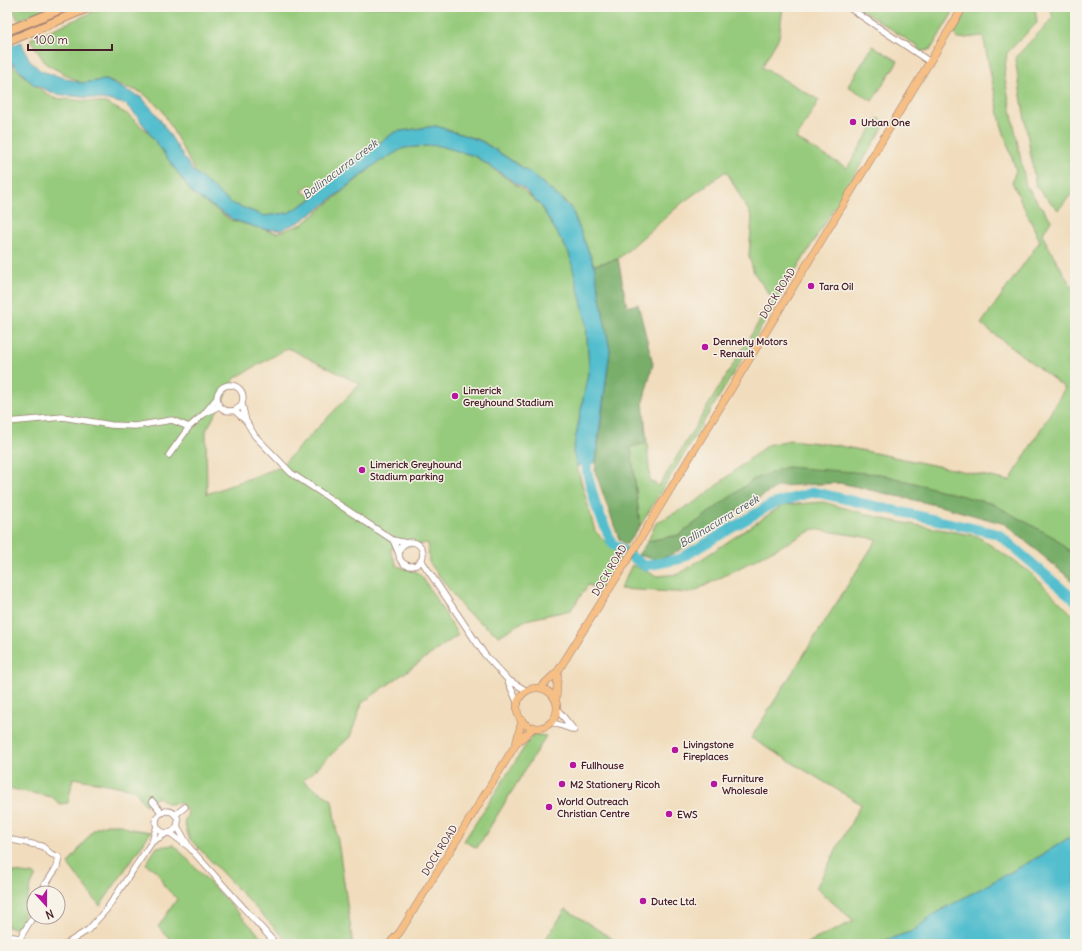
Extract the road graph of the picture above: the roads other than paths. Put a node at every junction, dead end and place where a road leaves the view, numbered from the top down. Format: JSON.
{"nodes":[{"id":1,"x":66,"y":7,"type":"edge"},
{"id":2,"x":90,"y":7,"type":"edge"},
{"id":3,"x":848,"y":7,"type":"edge"},
{"id":4,"x":963,"y":7,"type":"edge"},
{"id":5,"x":7,"y":30,"type":"edge"},
{"id":6,"x":7,"y":42,"type":"edge"},
{"id":7,"x":930,"y":62,"type":"junction"},
{"id":8,"x":217,"y":398,"type":"junction"},
{"id":9,"x":242,"y":404,"type":"junction"},
{"id":10,"x":219,"y":406,"type":"junction"},
{"id":11,"x":235,"y":411,"type":"junction"},
{"id":12,"x":204,"y":414,"type":"junction"},
{"id":13,"x":246,"y":421,"type":"junction"},
{"id":14,"x":7,"y":422,"type":"edge"},
{"id":15,"x":189,"y":426,"type":"junction"},
{"id":16,"x":169,"y":455,"type":"dead end"},
{"id":17,"x":393,"y":540,"type":"junction"},
{"id":18,"x":406,"y":543,"type":"junction"},
{"id":19,"x":399,"y":555,"type":"junction"},
{"id":20,"x":421,"y":560,"type":"junction"},
{"id":21,"x":415,"y":566,"type":"junction"},
{"id":22,"x":429,"y":573,"type":"junction"},
{"id":23,"x":558,"y":671,"type":"junction"},
{"id":24,"x":507,"y":679,"type":"junction"},
{"id":25,"x":540,"y":688,"type":"junction"},
{"id":26,"x":527,"y":691,"type":"junction"},
{"id":27,"x":556,"y":701,"type":"junction"},
{"id":28,"x":518,"y":704,"type":"junction"},
{"id":29,"x":557,"y":709,"type":"junction"},
{"id":30,"x":522,"y":720,"type":"junction"},
{"id":31,"x":551,"y":722,"type":"junction"},
{"id":32,"x":534,"y":727,"type":"junction"},
{"id":33,"x":516,"y":744,"type":"junction"},
{"id":34,"x":152,"y":801,"type":"dead end"},
{"id":35,"x":185,"y":808,"type":"dead end"},
{"id":36,"x":162,"y":813,"type":"junction"},
{"id":37,"x":175,"y":815,"type":"junction"},
{"id":38,"x":157,"y":826,"type":"junction"},
{"id":39,"x":177,"y":826,"type":"junction"},
{"id":40,"x":169,"y":833,"type":"junction"},
{"id":41,"x":7,"y":839,"type":"edge"},
{"id":42,"x":152,"y":842,"type":"junction"},
{"id":43,"x":189,"y":847,"type":"junction"},
{"id":44,"x":45,"y":884,"type":"edge"},
{"id":45,"x":30,"y":925,"type":"edge"},
{"id":46,"x":7,"y":936,"type":"edge"},
{"id":47,"x":21,"y":941,"type":"edge"},
{"id":48,"x":66,"y":944,"type":"edge"},
{"id":49,"x":276,"y":944,"type":"edge"},
{"id":50,"x":389,"y":944,"type":"edge"}],
"edges":[{"from":1,"to":5,"type":"highway"},
{"from":2,"to":6,"type":"highway"},
{"from":3,"to":7,"type":"street"},
{"from":4,"to":7,"type":"main road","name":"DOCK ROAD"},
{"from":7,"to":23,"type":"main road","name":"DOCK ROAD"},
{"from":8,"to":9,"type":"street"},
{"from":8,"to":10,"type":"street"},
{"from":8,"to":12,"type":"street"},
{"from":9,"to":11,"type":"street"},
{"from":9,"to":13,"type":"street"},
{"from":10,"to":11,"type":"street"},
{"from":10,"to":12,"type":"street"},
{"from":11,"to":13,"type":"street"},
{"from":12,"to":15,"type":"street"},
{"from":13,"to":17,"type":"street"},
{"from":14,"to":15,"type":"street"},
{"from":15,"to":16,"type":"street"},
{"from":17,"to":18,"type":"street"},
{"from":17,"to":19,"type":"street"},
{"from":18,"to":19,"type":"street"},
{"from":18,"to":20,"type":"street"},
{"from":19,"to":21,"type":"street"},
{"from":20,"to":21,"type":"street"},
{"from":20,"to":22,"type":"street"},
{"from":21,"to":22,"type":"street"},
{"from":22,"to":24,"type":"street"},
{"from":23,"to":25,"type":"main road","name":"DOCK ROAD"},
{"from":23,"to":27,"type":"main road","name":"DOCK ROAD"},
{"from":24,"to":26,"type":"street"},
{"from":24,"to":28,"type":"street"},
{"from":25,"to":26,"type":"main road"},
{"from":25,"to":27,"type":"main road"},
{"from":26,"to":28,"type":"main road"},
{"from":27,"to":29,"type":"main road"},
{"from":28,"to":30,"type":"main road"},
{"from":29,"to":31,"type":"main road"},
{"from":29,"to":31,"type":"street"},
{"from":30,"to":32,"type":"main road"},
{"from":30,"to":33,"type":"main road","name":"DOCK ROAD"},
{"from":31,"to":32,"type":"main road"},
{"from":32,"to":33,"type":"main road","name":"DOCK ROAD"},
{"from":33,"to":50,"type":"main road","name":"DOCK ROAD"},
{"from":34,"to":36,"type":"street"},
{"from":35,"to":37,"type":"street"},
{"from":36,"to":37,"type":"street"},
{"from":36,"to":38,"type":"street"},
{"from":37,"to":39,"type":"street"},
{"from":38,"to":40,"type":"street"},
{"from":38,"to":42,"type":"street"},
{"from":39,"to":40,"type":"street"},
{"from":39,"to":43,"type":"street"},
{"from":40,"to":42,"type":"street"},
{"from":40,"to":43,"type":"street"},
{"from":41,"to":44,"type":"street"},
{"from":42,"to":48,"type":"street"},
{"from":43,"to":49,"type":"street"},
{"from":45,"to":47,"type":"street"},
{"from":46,"to":47,"type":"street"}]}
